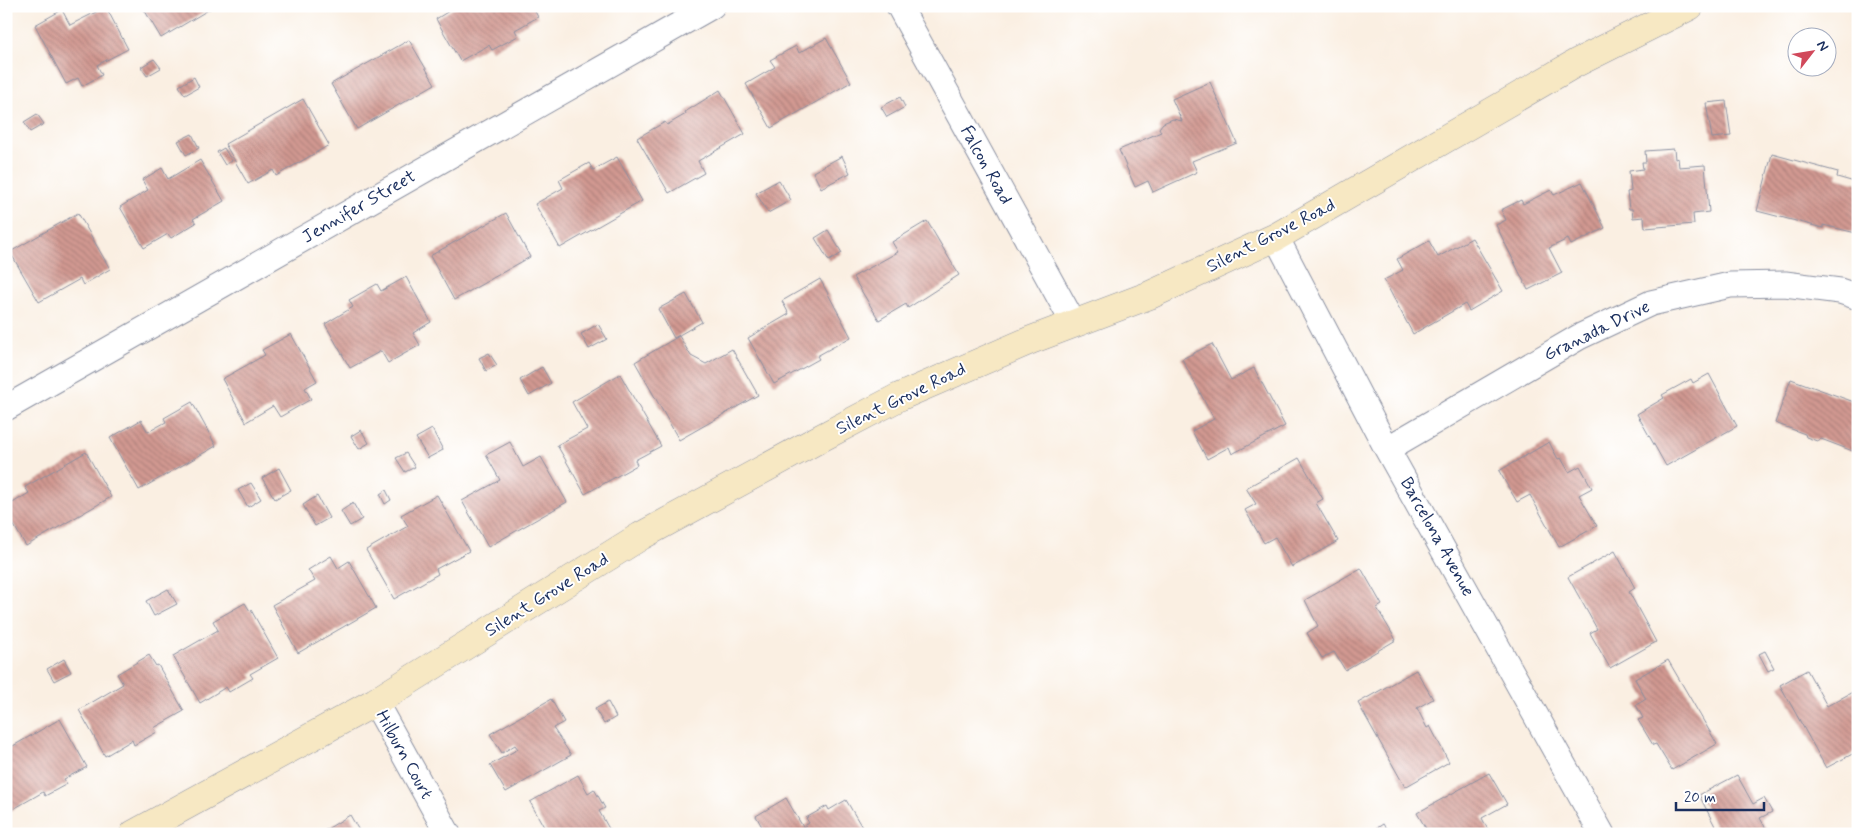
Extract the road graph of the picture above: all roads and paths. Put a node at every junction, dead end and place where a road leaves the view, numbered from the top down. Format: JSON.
{"nodes":[{"id":1,"x":712,"y":6,"type":"edge"},
{"id":2,"x":899,"y":6,"type":"edge"},
{"id":3,"x":1690,"y":6,"type":"edge"},
{"id":4,"x":1276,"y":237,"type":"junction"},
{"id":5,"x":1858,"y":297,"type":"edge"},
{"id":6,"x":1074,"y":324,"type":"junction"},
{"id":7,"x":6,"y":408,"type":"edge"},
{"id":8,"x":1388,"y":449,"type":"junction"},
{"id":9,"x":375,"y":702,"type":"junction"},
{"id":10,"x":134,"y":834,"type":"edge"},
{"id":11,"x":448,"y":834,"type":"edge"},
{"id":12,"x":1602,"y":834,"type":"edge"}],
"edges":[{"from":1,"to":7,"type":"street","name":"Jennifer Street"},
{"from":2,"to":6,"type":"street","name":"Falcon Road"},
{"from":3,"to":4,"type":"street","name":"Silent Grove Road"},
{"from":4,"to":6,"type":"street","name":"Silent Grove Road"},
{"from":4,"to":8,"type":"street","name":"Barcelona Avenue"},
{"from":5,"to":8,"type":"street","name":"Granada Drive"},
{"from":6,"to":9,"type":"street","name":"Silent Grove Road"},
{"from":8,"to":12,"type":"street","name":"Barcelona Avenue"},
{"from":9,"to":10,"type":"street","name":"Silent Grove Road"},
{"from":9,"to":11,"type":"street","name":"Hilburn Court"}]}
